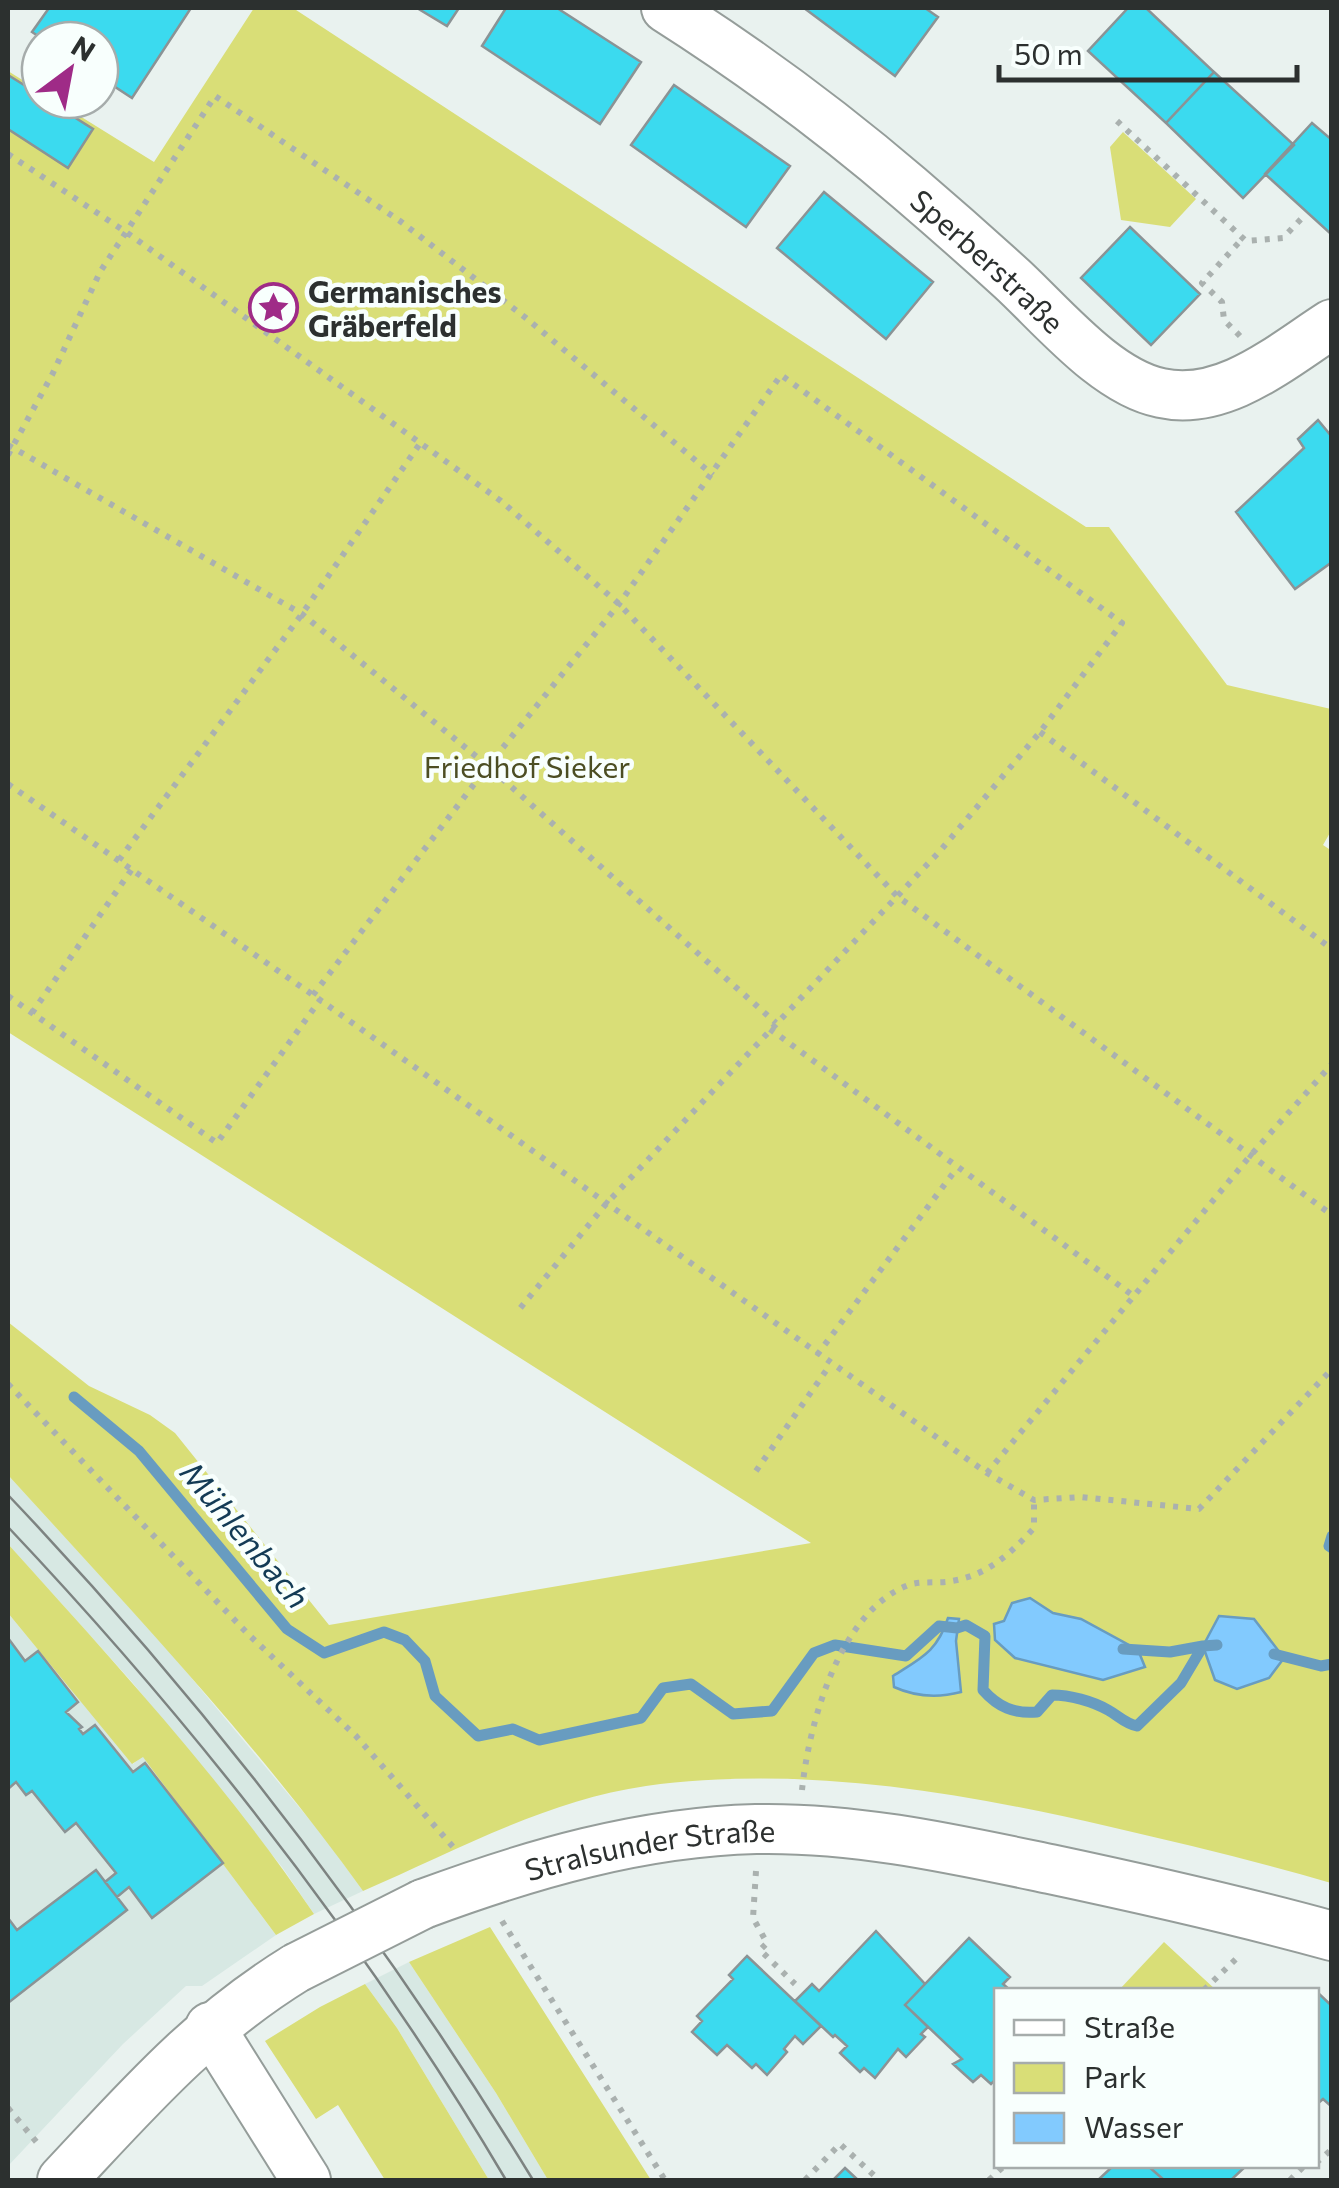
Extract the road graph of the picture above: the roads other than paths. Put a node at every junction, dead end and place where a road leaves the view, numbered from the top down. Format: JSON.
{"nodes":[{"id":1,"x":666,"y":8,"type":"edge"},
{"id":2,"x":1332,"y":324,"type":"edge"},
{"id":3,"x":1332,"y":1936,"type":"edge"},
{"id":4,"x":210,"y":2027,"type":"junction"},
{"id":5,"x":62,"y":2180,"type":"edge"},
{"id":6,"x":306,"y":2180,"type":"edge"}],
"edges":[{"from":1,"to":2,"type":"street","name":"Sperberstraße"},
{"from":3,"to":4,"type":"street","name":"Stralsunder Straße","bridge":true},
{"from":4,"to":5,"type":"street","name":"Stralsunder Straße"},
{"from":4,"to":6,"type":"street"}]}
